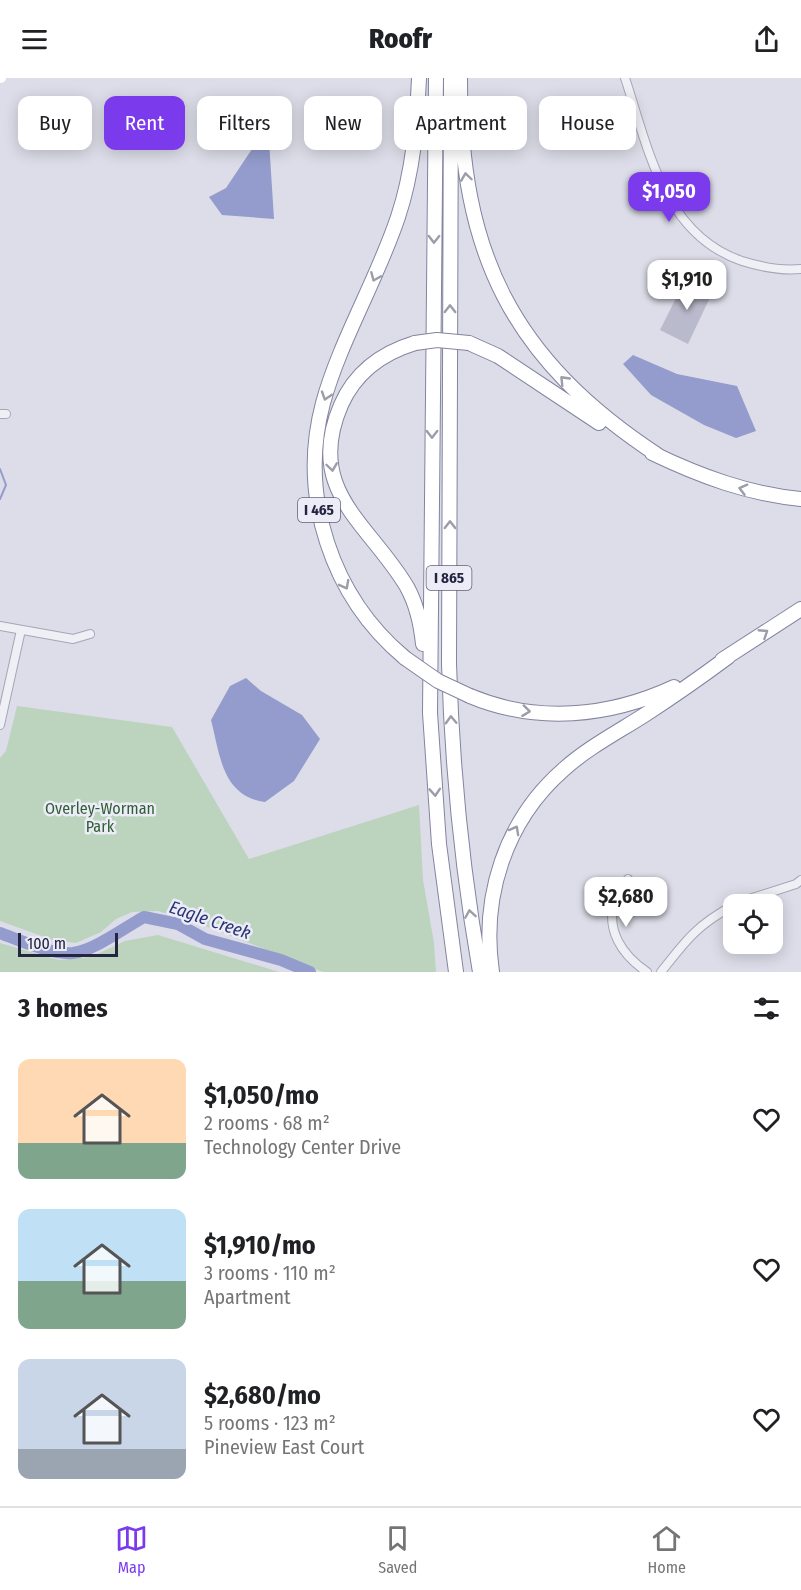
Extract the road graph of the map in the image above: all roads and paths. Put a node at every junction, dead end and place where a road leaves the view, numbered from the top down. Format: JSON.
{"nodes":[{"id":1,"x":419,"y":78,"type":"edge"},
{"id":2,"x":436,"y":78,"type":"edge"},
{"id":3,"x":451,"y":78,"type":"edge"},
{"id":4,"x":460,"y":78,"type":"edge"},
{"id":5,"x":625,"y":78,"type":"edge"},
{"id":6,"x":801,"y":269,"type":"edge"},
{"id":7,"x":658,"y":456,"type":"junction"},
{"id":8,"x":801,"y":499,"type":"edge"},
{"id":9,"x":801,"y":609,"type":"edge"},
{"id":10,"x":0,"y":626,"type":"edge"},
{"id":11,"x":21,"y":630,"type":"junction"},
{"id":12,"x":90,"y":633,"type":"dead end"},
{"id":13,"x":728,"y":657,"type":"junction"},
{"id":14,"x":430,"y":713,"type":"junction"},
{"id":15,"x":0,"y":725,"type":"edge"},
{"id":16,"x":628,"y":879,"type":"dead end"},
{"id":17,"x":801,"y":880,"type":"edge"},
{"id":18,"x":766,"y":894,"type":"edge"},
{"id":19,"x":723,"y":911,"type":"edge"},
{"id":20,"x":456,"y":972,"type":"edge"},
{"id":21,"x":480,"y":972,"type":"edge"},
{"id":22,"x":492,"y":972,"type":"edge"},
{"id":23,"x":647,"y":972,"type":"edge"},
{"id":24,"x":661,"y":972,"type":"edge"}],
"edges":[{"from":1,"to":13,"type":"highway","number":"I 465","one_way":true,"bridge":true},
{"from":2,"to":14,"type":"highway","number":"I 865","one_way":true},
{"from":21,"to":3,"type":"highway","number":"I 865","one_way":true},
{"from":7,"to":4,"type":"highway","one_way":true},
{"from":5,"to":6,"type":"street"},
{"from":8,"to":7,"type":"highway","one_way":true},
{"from":7,"to":14,"type":"highway","one_way":true,"bridge":true},
{"from":13,"to":9,"type":"highway","number":"I 465","one_way":true},
{"from":10,"to":11,"type":"street"},
{"from":11,"to":12,"type":"street"},
{"from":11,"to":15,"type":"street"},
{"from":22,"to":13,"type":"highway","one_way":true},
{"from":14,"to":20,"type":"highway","number":"I 865","one_way":true},
{"from":16,"to":23,"type":"street"},
{"from":17,"to":18,"type":"street"},
{"from":19,"to":24,"type":"street"}]}
